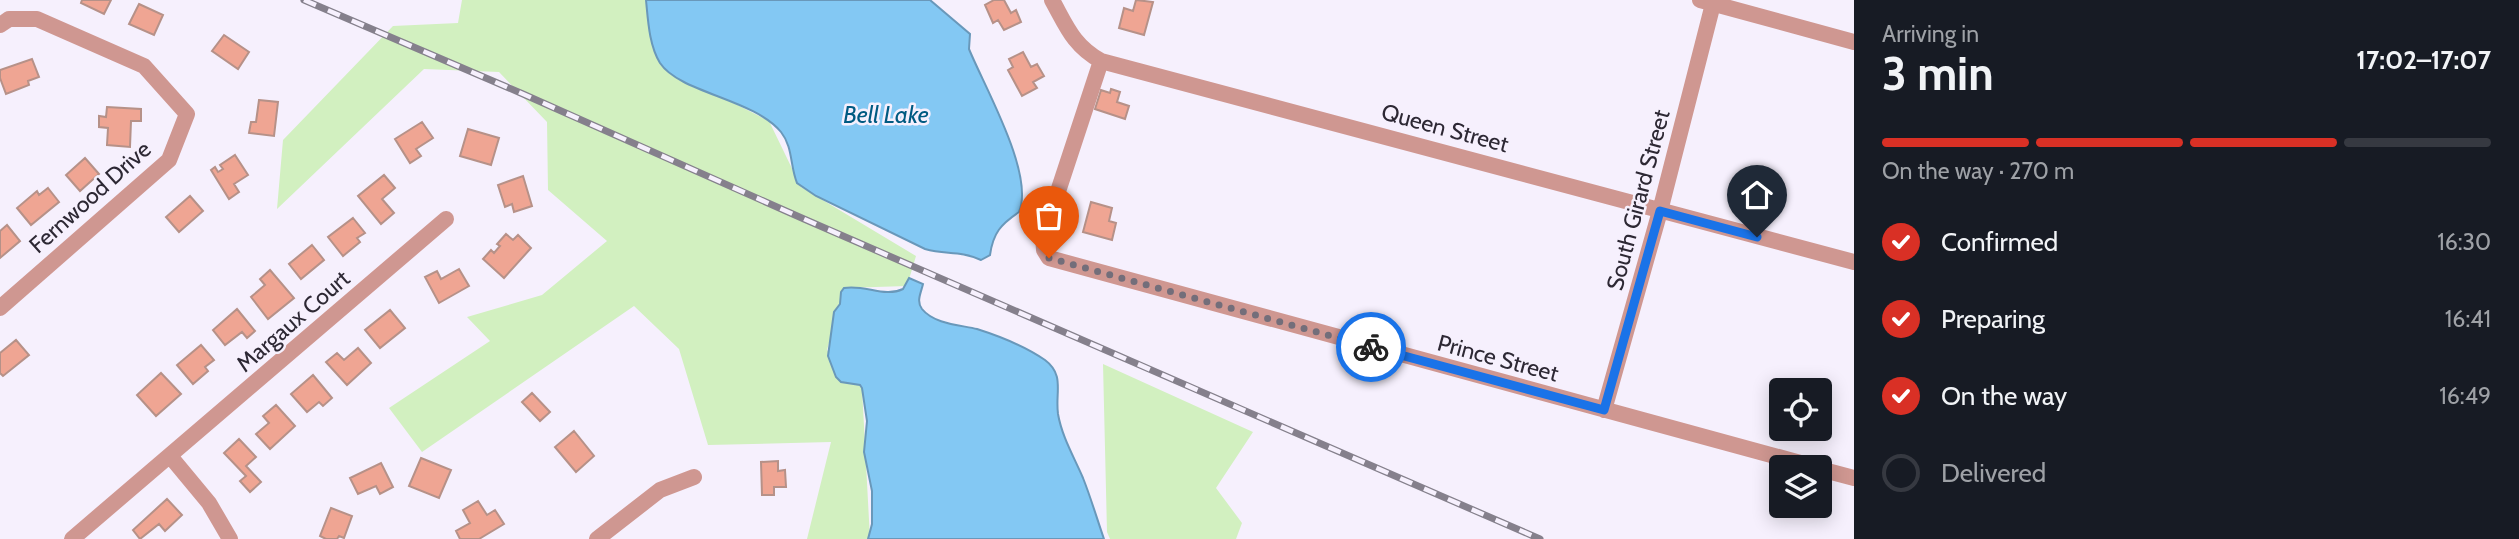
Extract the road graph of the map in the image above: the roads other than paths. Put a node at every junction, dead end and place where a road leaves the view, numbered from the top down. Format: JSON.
{"nodes":[{"id":1,"x":1052,"y":0,"type":"edge"},
{"id":2,"x":1709,"y":1,"type":"edge"},
{"id":3,"x":0,"y":24,"type":"edge"},
{"id":4,"x":1854,"y":42,"type":"edge"},
{"id":5,"x":1101,"y":61,"type":"junction"},
{"id":6,"x":1660,"y":211,"type":"junction"},
{"id":7,"x":446,"y":219,"type":"dead end"},
{"id":8,"x":1854,"y":262,"type":"edge"},
{"id":9,"x":0,"y":308,"type":"edge"},
{"id":10,"x":1604,"y":410,"type":"junction"},
{"id":11,"x":1771,"y":455,"type":"edge"},
{"id":12,"x":170,"y":456,"type":"junction"},
{"id":13,"x":1832,"y":472,"type":"edge"},
{"id":14,"x":694,"y":477,"type":"dead end"},
{"id":15,"x":1854,"y":478,"type":"edge"},
{"id":16,"x":72,"y":539,"type":"edge"},
{"id":17,"x":230,"y":539,"type":"edge"},
{"id":18,"x":597,"y":539,"type":"edge"}],
"edges":[{"from":1,"to":5,"type":"street","name":"Queen Street"},
{"from":2,"to":4,"type":"street"},
{"from":2,"to":6,"type":"street","name":"South Girard Street"},
{"from":3,"to":9,"type":"street","name":"Fernwood Drive"},
{"from":5,"to":6,"type":"street","name":"Queen Street"},
{"from":5,"to":10,"type":"street","name":"Prince Street"},
{"from":6,"to":8,"type":"street","name":"Queen Street"},
{"from":6,"to":10,"type":"street","name":"South Girard Street"},
{"from":7,"to":12,"type":"street","name":"Margaux Court"},
{"from":10,"to":11,"type":"street","name":"Prince Street"},
{"from":12,"to":16,"type":"street","name":"Margaux Court"},
{"from":12,"to":17,"type":"street"},
{"from":13,"to":15,"type":"street"},
{"from":14,"to":18,"type":"street"}]}
